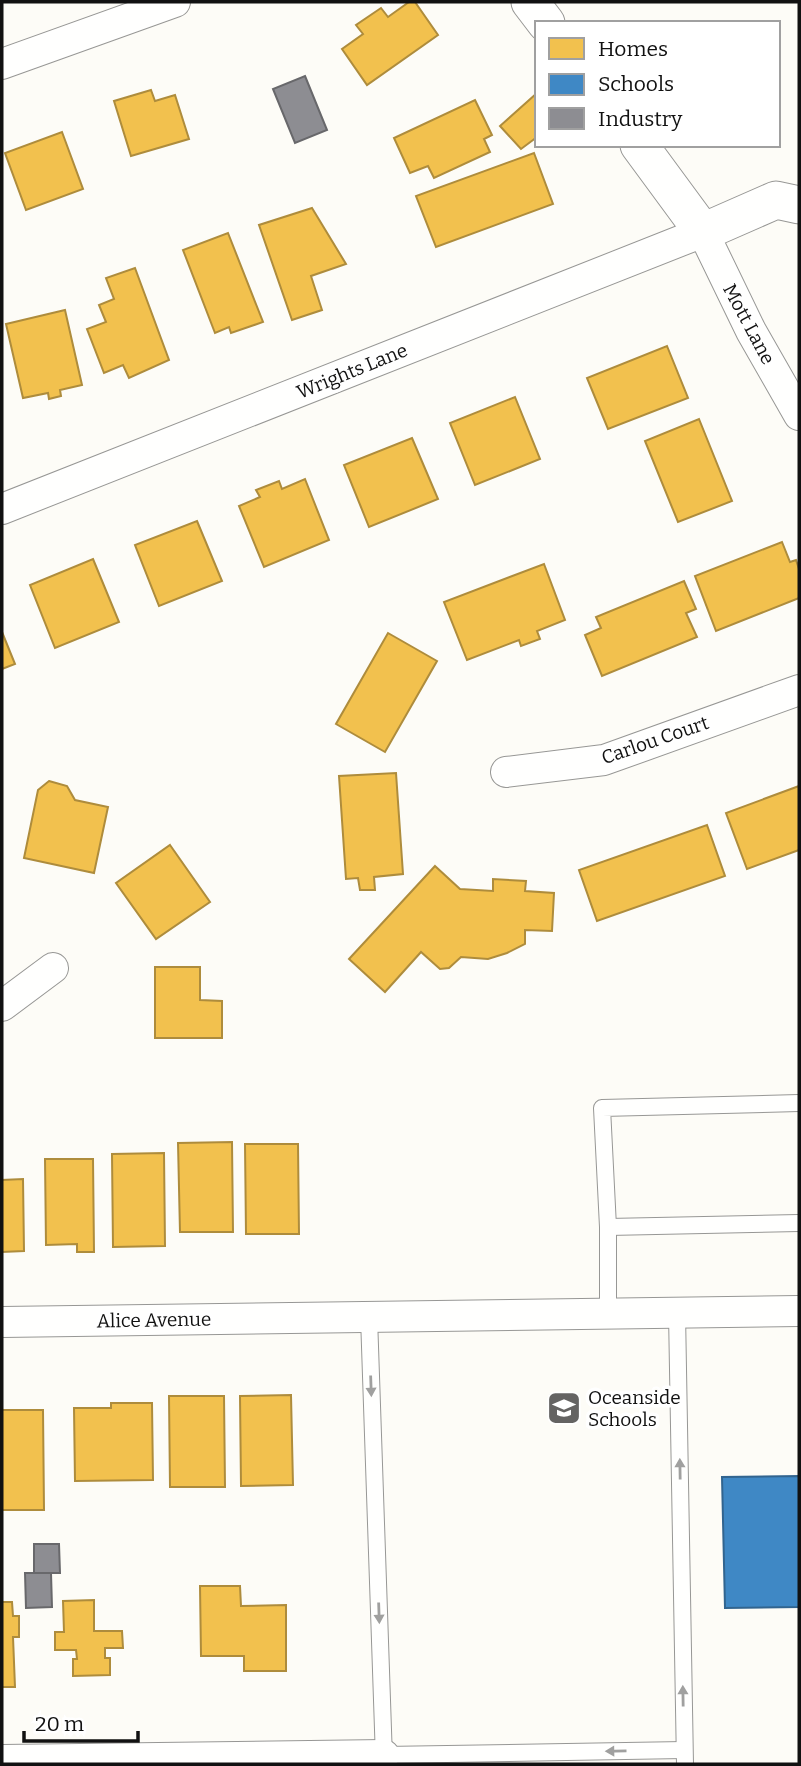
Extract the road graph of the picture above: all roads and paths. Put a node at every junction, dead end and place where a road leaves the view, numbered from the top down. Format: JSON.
{"nodes":[{"id":1,"x":175,"y":2,"type":"edge"},
{"id":2,"x":530,"y":2,"type":"edge"},
{"id":3,"x":544,"y":21,"type":"edge"},
{"id":4,"x":2,"y":64,"type":"edge"},
{"id":5,"x":640,"y":147,"type":"edge"},
{"id":6,"x":799,"y":205,"type":"edge"},
{"id":7,"x":703,"y":232,"type":"junction"},
{"id":8,"x":799,"y":415,"type":"edge"},
{"id":9,"x":2,"y":509,"type":"edge"},
{"id":10,"x":799,"y":690,"type":"edge"},
{"id":11,"x":506,"y":772,"type":"dead end"},
{"id":12,"x":53,"y":968,"type":"dead end"},
{"id":13,"x":2,"y":1006,"type":"edge"},
{"id":14,"x":799,"y":1103,"type":"edge"},
{"id":15,"x":799,"y":1223,"type":"edge"},
{"id":16,"x":608,"y":1227,"type":"junction"},
{"id":17,"x":799,"y":1311,"type":"edge"},
{"id":18,"x":608,"y":1313,"type":"junction"},
{"id":19,"x":677,"y":1313,"type":"junction"},
{"id":20,"x":369,"y":1317,"type":"junction"},
{"id":21,"x":2,"y":1322,"type":"edge"},
{"id":22,"x":684,"y":1757,"type":"edge"},
{"id":23,"x":2,"y":1760,"type":"edge"},
{"id":24,"x":384,"y":1760,"type":"edge"},
{"id":25,"x":137,"y":1761,"type":"edge"}],
"edges":[{"from":1,"to":4,"type":"street"},
{"from":2,"to":3,"type":"street"},
{"from":5,"to":7,"type":"street"},
{"from":6,"to":7,"type":"street"},
{"from":7,"to":8,"type":"street","name":"Mott Lane"},
{"from":7,"to":9,"type":"street","name":"Wrights Lane"},
{"from":10,"to":11,"type":"street","name":"Carlou Court"},
{"from":12,"to":13,"type":"street"},
{"from":14,"to":16,"type":"lane"},
{"from":15,"to":16,"type":"lane"},
{"from":16,"to":18,"type":"lane"},
{"from":17,"to":19,"type":"street","name":"Alice Avenue"},
{"from":18,"to":19,"type":"street","name":"Alice Avenue"},
{"from":18,"to":20,"type":"street","name":"Alice Avenue"},
{"from":22,"to":19,"type":"lane","one_way":true},
{"from":20,"to":21,"type":"street","name":"Alice Avenue"},
{"from":20,"to":24,"type":"lane","one_way":true},
{"from":22,"to":24,"type":"lane","one_way":true},
{"from":23,"to":25,"type":"street"},
{"from":24,"to":25,"type":"street"}]}
